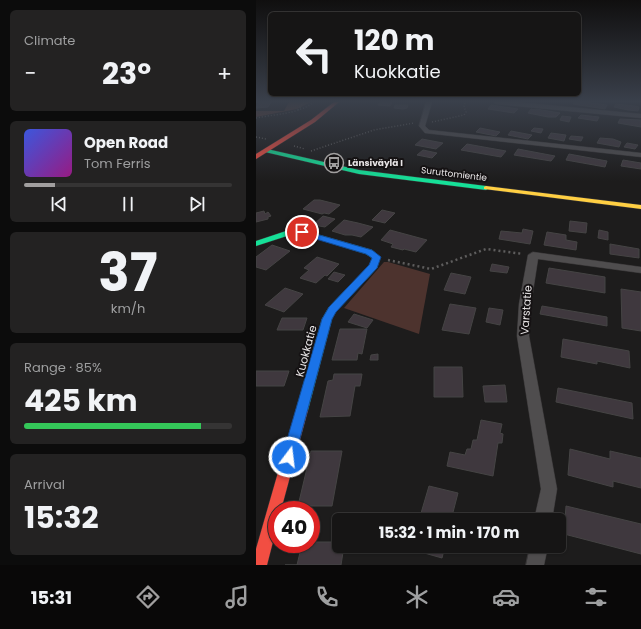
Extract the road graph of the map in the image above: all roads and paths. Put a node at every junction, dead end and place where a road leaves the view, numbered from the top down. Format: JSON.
{"nodes":[{"id":1,"x":302,"y":128,"type":"edge"},
{"id":2,"x":384,"y":128,"type":"edge"},
{"id":3,"x":424,"y":128,"type":"edge"},
{"id":4,"x":267,"y":151,"type":"junction"},
{"id":5,"x":310,"y":152,"type":"dead end"},
{"id":6,"x":641,"y":155,"type":"edge"},
{"id":7,"x":256,"y":157,"type":"edge"},
{"id":8,"x":641,"y":207,"type":"edge"},
{"id":9,"x":256,"y":244,"type":"edge"},
{"id":10,"x":533,"y":255,"type":"junction"},
{"id":11,"x":376,"y":257,"type":"junction"},
{"id":12,"x":641,"y":270,"type":"edge"},
{"id":13,"x":544,"y":513,"type":"edge"},
{"id":14,"x":538,"y":553,"type":"edge"},
{"id":15,"x":259,"y":565,"type":"edge"},
{"id":16,"x":535,"y":565,"type":"edge"}],
"edges":[{"from":1,"to":4,"type":"street"},
{"from":2,"to":5,"type":"path"},
{"from":3,"to":6,"type":"street"},
{"from":4,"to":7,"type":"street"},
{"from":4,"to":8,"type":"street","name":"Suruttomientie"},
{"from":9,"to":11,"type":"street"},
{"from":10,"to":11,"type":"path"},
{"from":10,"to":12,"type":"street"},
{"from":10,"to":13,"type":"street","name":"Varstatie"},
{"from":11,"to":15,"type":"street","name":"Kuokkatie"},
{"from":14,"to":16,"type":"street"}]}
